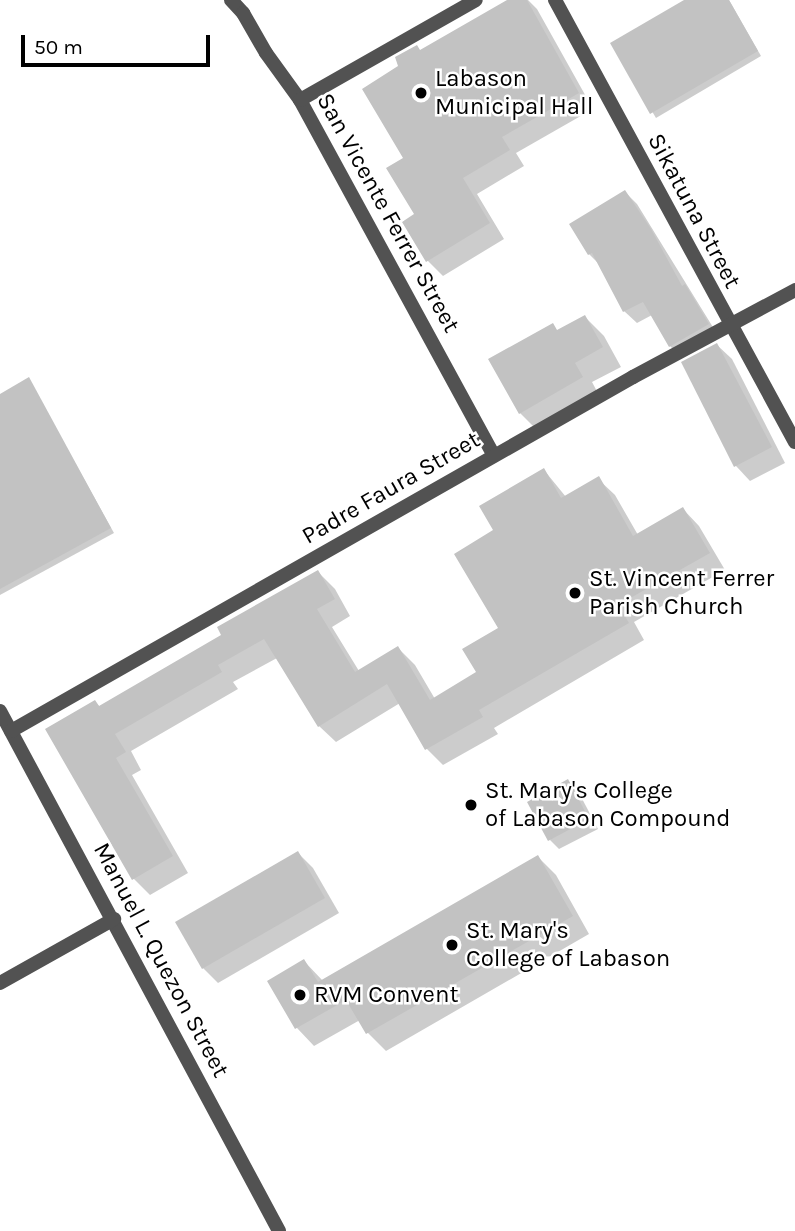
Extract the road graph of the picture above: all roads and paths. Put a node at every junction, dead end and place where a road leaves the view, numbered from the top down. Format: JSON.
{"nodes":[{"id":1,"x":231,"y":0,"type":"edge"},
{"id":2,"x":476,"y":0,"type":"edge"},
{"id":3,"x":555,"y":0,"type":"edge"},
{"id":4,"x":300,"y":100,"type":"junction"},
{"id":5,"x":795,"y":290,"type":"edge"},
{"id":6,"x":730,"y":325,"type":"junction"},
{"id":7,"x":795,"y":442,"type":"edge"},
{"id":8,"x":494,"y":456,"type":"junction"},
{"id":9,"x":0,"y":711,"type":"edge"},
{"id":10,"x":11,"y":731,"type":"junction"},
{"id":11,"x":114,"y":919,"type":"junction"},
{"id":12,"x":0,"y":983,"type":"edge"},
{"id":13,"x":279,"y":1231,"type":"edge"}],
"edges":[{"from":1,"to":4,"type":"street","name":"San Vicente Ferrer Street"},
{"from":2,"to":4,"type":"street"},
{"from":3,"to":6,"type":"street","name":"Sikatuna Street"},
{"from":4,"to":8,"type":"street","name":"San Vicente Ferrer Street"},
{"from":5,"to":6,"type":"street","name":"Padre Faura Street"},
{"from":6,"to":7,"type":"street","name":"Sikatuna Street"},
{"from":6,"to":8,"type":"street","name":"Padre Faura Street"},
{"from":8,"to":10,"type":"street","name":"Padre Faura Street"},
{"from":9,"to":10,"type":"street","name":"Manuel L. Quezon Street"},
{"from":10,"to":11,"type":"street","name":"Manuel L. Quezon Street"},
{"from":11,"to":12,"type":"street"},
{"from":11,"to":13,"type":"street","name":"Manuel L. Quezon Street"}]}
